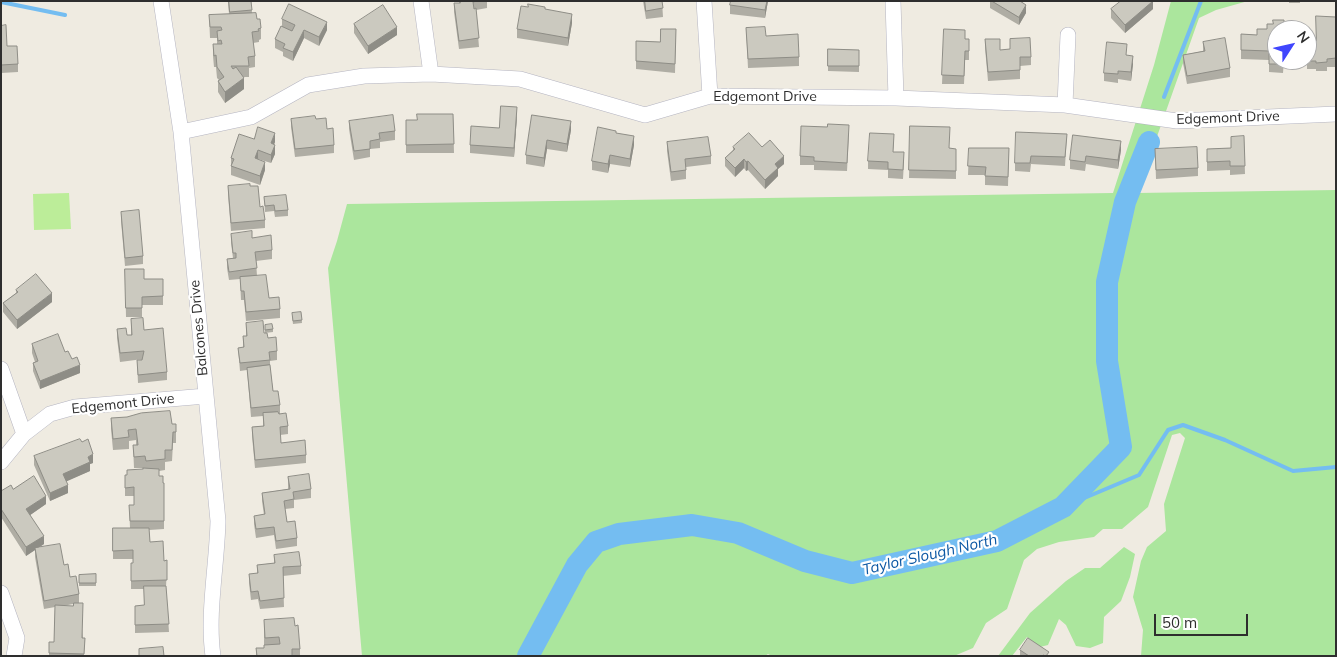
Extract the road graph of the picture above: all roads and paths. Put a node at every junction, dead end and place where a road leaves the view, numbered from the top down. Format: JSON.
{"nodes":[{"id":1,"x":161,"y":1,"type":"edge"},
{"id":2,"x":421,"y":1,"type":"edge"},
{"id":3,"x":704,"y":1,"type":"edge"},
{"id":4,"x":893,"y":1,"type":"edge"},
{"id":5,"x":1068,"y":35,"type":"dead end"},
{"id":6,"x":431,"y":74,"type":"junction"},
{"id":7,"x":710,"y":96,"type":"junction"},
{"id":8,"x":896,"y":98,"type":"junction"},
{"id":9,"x":1065,"y":105,"type":"junction"},
{"id":10,"x":1336,"y":114,"type":"edge"},
{"id":11,"x":181,"y":132,"type":"junction"},
{"id":12,"x":1,"y":369,"type":"edge"},
{"id":13,"x":206,"y":396,"type":"junction"},
{"id":14,"x":24,"y":434,"type":"junction"},
{"id":15,"x":1,"y":462,"type":"edge"},
{"id":16,"x":1,"y":593,"type":"edge"},
{"id":17,"x":14,"y":656,"type":"edge"},
{"id":18,"x":213,"y":656,"type":"edge"}],
"edges":[{"from":1,"to":11,"type":"street","name":"Balcones Drive"},
{"from":2,"to":6,"type":"street"},
{"from":3,"to":7,"type":"street"},
{"from":4,"to":8,"type":"street"},
{"from":5,"to":9,"type":"street"},
{"from":6,"to":7,"type":"street","name":"Edgemont Drive"},
{"from":6,"to":11,"type":"street","name":"Edgemont Drive"},
{"from":7,"to":8,"type":"street","name":"Edgemont Drive"},
{"from":8,"to":9,"type":"street","name":"Edgemont Drive"},
{"from":9,"to":10,"type":"street","name":"Edgemont Drive"},
{"from":11,"to":13,"type":"street","name":"Balcones Drive"},
{"from":12,"to":14,"type":"street"},
{"from":13,"to":14,"type":"street","name":"Edgemont Drive"},
{"from":13,"to":18,"type":"street","name":"Balcones Drive"},
{"from":14,"to":15,"type":"street","name":"Edgemont Drive"},
{"from":16,"to":17,"type":"street"}]}
